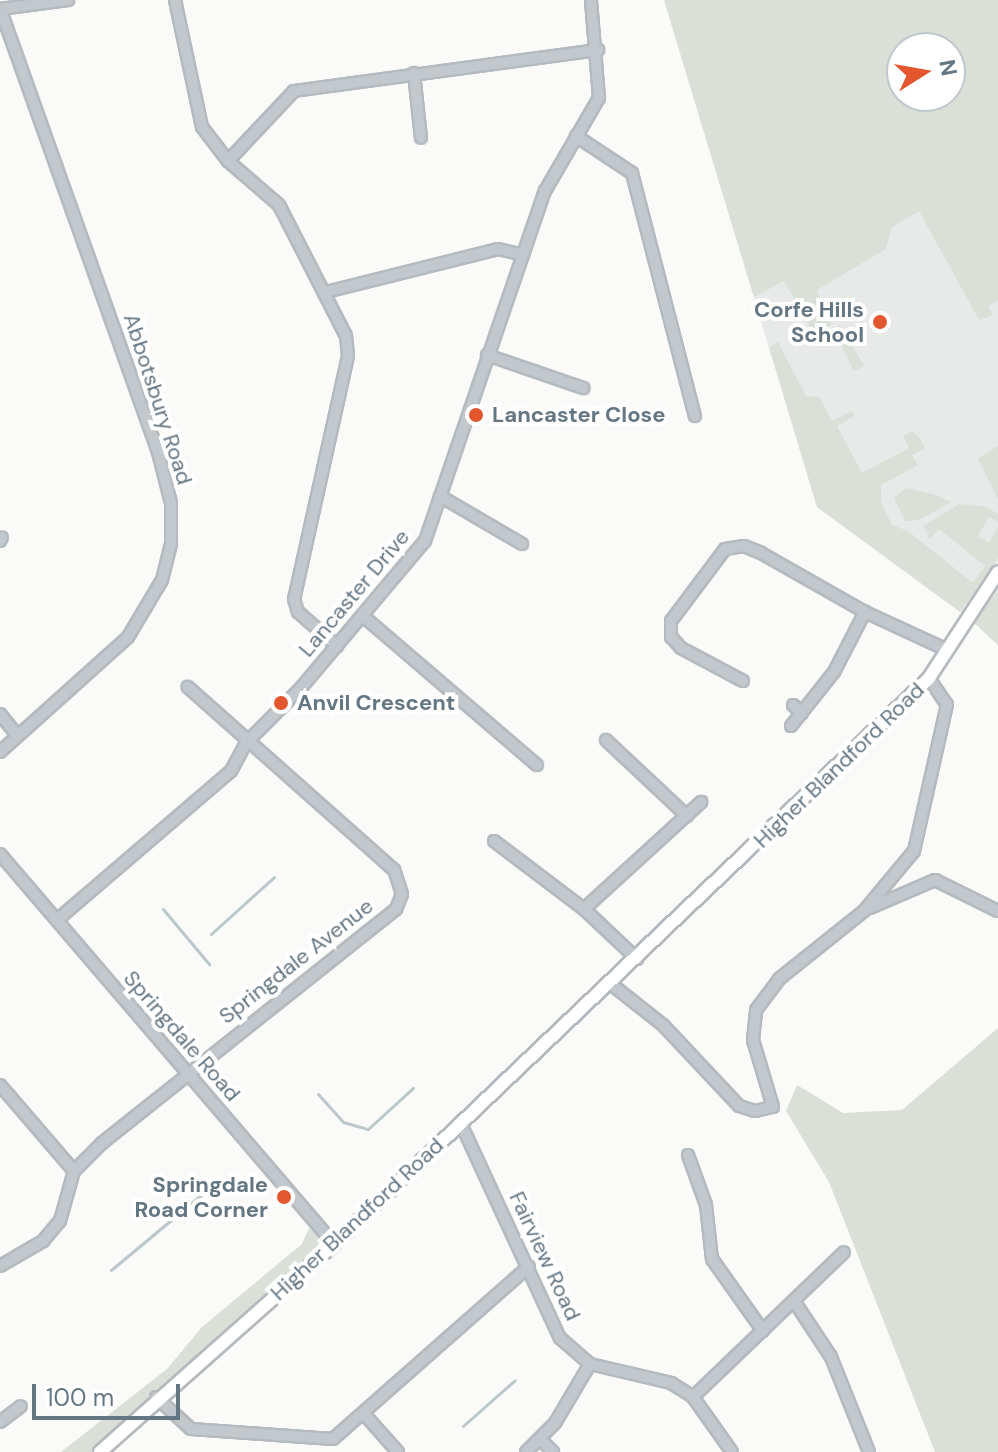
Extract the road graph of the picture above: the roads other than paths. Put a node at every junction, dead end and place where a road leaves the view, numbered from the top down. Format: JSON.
{"nodes":[{"id":1,"x":68,"y":0,"type":"edge"},
{"id":2,"x":175,"y":0,"type":"edge"},
{"id":3,"x":591,"y":0,"type":"edge"},
{"id":4,"x":0,"y":9,"type":"edge"},
{"id":5,"x":598,"y":50,"type":"junction"},
{"id":6,"x":414,"y":73,"type":"junction"},
{"id":7,"x":576,"y":136,"type":"junction"},
{"id":8,"x":421,"y":138,"type":"dead end"},
{"id":9,"x":228,"y":161,"type":"junction"},
{"id":10,"x":523,"y":255,"type":"junction"},
{"id":11,"x":326,"y":292,"type":"junction"},
{"id":12,"x":487,"y":355,"type":"junction"},
{"id":13,"x":583,"y":388,"type":"dead end"},
{"id":14,"x":695,"y":416,"type":"dead end"},
{"id":15,"x":440,"y":496,"type":"junction"},
{"id":16,"x":522,"y":544,"type":"dead end"},
{"id":17,"x":998,"y":572,"type":"edge"},
{"id":18,"x":865,"y":612,"type":"junction"},
{"id":19,"x":363,"y":616,"type":"junction"},
{"id":20,"x":337,"y":646,"type":"junction"},
{"id":21,"x":945,"y":649,"type":"junction"},
{"id":22,"x":929,"y":678,"type":"junction"},
{"id":23,"x":743,"y":681,"type":"dead end"},
{"id":24,"x":188,"y":687,"type":"dead end"},
{"id":25,"x":793,"y":705,"type":"dead end"},
{"id":26,"x":802,"y":713,"type":"junction"},
{"id":27,"x":0,"y":714,"type":"edge"},
{"id":28,"x":791,"y":726,"type":"dead end"},
{"id":29,"x":18,"y":736,"type":"junction"},
{"id":30,"x":606,"y":740,"type":"dead end"},
{"id":31,"x":246,"y":743,"type":"junction"},
{"id":32,"x":0,"y":752,"type":"edge"},
{"id":33,"x":537,"y":765,"type":"dead end"},
{"id":34,"x":701,"y":802,"type":"dead end"},
{"id":35,"x":687,"y":816,"type":"junction"},
{"id":36,"x":494,"y":841,"type":"dead end"},
{"id":37,"x":0,"y":854,"type":"edge"},
{"id":38,"x":584,"y":909,"type":"junction"},
{"id":39,"x":864,"y":911,"type":"junction"},
{"id":40,"x":998,"y":911,"type":"edge"},
{"id":41,"x":57,"y":920,"type":"junction"},
{"id":42,"x":637,"y":959,"type":"junction"},
{"id":43,"x":611,"y":984,"type":"junction"},
{"id":44,"x":186,"y":1071,"type":"junction"},
{"id":45,"x":0,"y":1085,"type":"edge"},
{"id":46,"x":461,"y":1124,"type":"junction"},
{"id":47,"x":688,"y":1155,"type":"dead end"},
{"id":48,"x":74,"y":1171,"type":"junction"},
{"id":49,"x":334,"y":1244,"type":"junction"},
{"id":50,"x":844,"y":1252,"type":"dead end"},
{"id":51,"x":0,"y":1266,"type":"edge"},
{"id":52,"x":529,"y":1266,"type":"junction"},
{"id":53,"x":794,"y":1301,"type":"junction"},
{"id":54,"x":763,"y":1331,"type":"junction"},
{"id":55,"x":590,"y":1364,"type":"junction"},
{"id":56,"x":156,"y":1397,"type":"junction"},
{"id":57,"x":693,"y":1397,"type":"junction"},
{"id":58,"x":21,"y":1406,"type":"dead end"},
{"id":59,"x":365,"y":1415,"type":"junction"},
{"id":60,"x":0,"y":1422,"type":"edge"},
{"id":61,"x":542,"y":1441,"type":"junction"},
{"id":62,"x":100,"y":1452,"type":"edge"},
{"id":63,"x":398,"y":1452,"type":"edge"},
{"id":64,"x":526,"y":1452,"type":"edge"},
{"id":65,"x":553,"y":1452,"type":"edge"},
{"id":66,"x":732,"y":1452,"type":"edge"},
{"id":67,"x":869,"y":1452,"type":"edge"}],
"edges":[{"from":1,"to":4,"type":"street"},
{"from":2,"to":9,"type":"street"},
{"from":3,"to":5,"type":"street","name":"Lancaster Drive"},
{"from":4,"to":29,"type":"street","name":"Abbotsbury Road"},
{"from":5,"to":6,"type":"street"},
{"from":5,"to":7,"type":"street","name":"Lancaster Drive"},
{"from":6,"to":8,"type":"street"},
{"from":6,"to":9,"type":"street"},
{"from":7,"to":10,"type":"street","name":"Lancaster Drive"},
{"from":7,"to":14,"type":"street"},
{"from":9,"to":11,"type":"street"},
{"from":10,"to":11,"type":"street"},
{"from":10,"to":12,"type":"street","name":"Lancaster Drive"},
{"from":11,"to":20,"type":"street"},
{"from":12,"to":13,"type":"street"},
{"from":12,"to":15,"type":"street","name":"Lancaster Drive"},
{"from":15,"to":16,"type":"street"},
{"from":15,"to":19,"type":"street","name":"Lancaster Drive"},
{"from":17,"to":21,"type":"main road","name":"Higher Blandford Road"},
{"from":18,"to":21,"type":"street"},
{"from":18,"to":23,"type":"street"},
{"from":18,"to":26,"type":"street"},
{"from":19,"to":20,"type":"street","name":"Lancaster Drive"},
{"from":19,"to":33,"type":"street"},
{"from":20,"to":31,"type":"street","name":"Lancaster Drive"},
{"from":21,"to":22,"type":"main road","name":"Higher Blandford Road"},
{"from":22,"to":39,"type":"street","name":"Higher Blandford Road"},
{"from":22,"to":42,"type":"main road","name":"Higher Blandford Road"},
{"from":24,"to":31,"type":"street","name":"Springdale Avenue"},
{"from":25,"to":26,"type":"street"},
{"from":26,"to":28,"type":"street"},
{"from":27,"to":29,"type":"street"},
{"from":29,"to":32,"type":"street","name":"Abbotsbury Road"},
{"from":30,"to":35,"type":"street"},
{"from":31,"to":41,"type":"street"},
{"from":31,"to":44,"type":"street","name":"Springdale Avenue"},
{"from":34,"to":35,"type":"street"},
{"from":35,"to":38,"type":"street"},
{"from":36,"to":38,"type":"street"},
{"from":37,"to":41,"type":"street","name":"Springdale Road"},
{"from":38,"to":42,"type":"street"},
{"from":39,"to":40,"type":"street"},
{"from":39,"to":43,"type":"street","name":"Higher Blandford Road"},
{"from":41,"to":44,"type":"street","name":"Springdale Road"},
{"from":42,"to":43,"type":"main road","name":"Higher Blandford Road"},
{"from":43,"to":46,"type":"main road","name":"Higher Blandford Road"},
{"from":44,"to":48,"type":"street","name":"Springdale Avenue"},
{"from":44,"to":49,"type":"street","name":"Springdale Road"},
{"from":45,"to":48,"type":"street"},
{"from":46,"to":49,"type":"main road","name":"Higher Blandford Road"},
{"from":46,"to":52,"type":"street","name":"Fairview Road"},
{"from":47,"to":54,"type":"street"},
{"from":48,"to":51,"type":"street"},
{"from":49,"to":56,"type":"main road","name":"Higher Blandford Road"},
{"from":50,"to":53,"type":"street"},
{"from":52,"to":55,"type":"street","name":"Fairview Road"},
{"from":52,"to":59,"type":"street"},
{"from":53,"to":54,"type":"street"},
{"from":53,"to":67,"type":"street"},
{"from":54,"to":57,"type":"street"},
{"from":55,"to":57,"type":"street","name":"Fairview Road"},
{"from":55,"to":61,"type":"street"},
{"from":56,"to":59,"type":"street"},
{"from":56,"to":62,"type":"main road","name":"Higher Blandford Road"},
{"from":57,"to":66,"type":"street","name":"Fairview Road"},
{"from":58,"to":60,"type":"street"},
{"from":59,"to":63,"type":"street"},
{"from":61,"to":64,"type":"street"},
{"from":61,"to":65,"type":"street"}]}
